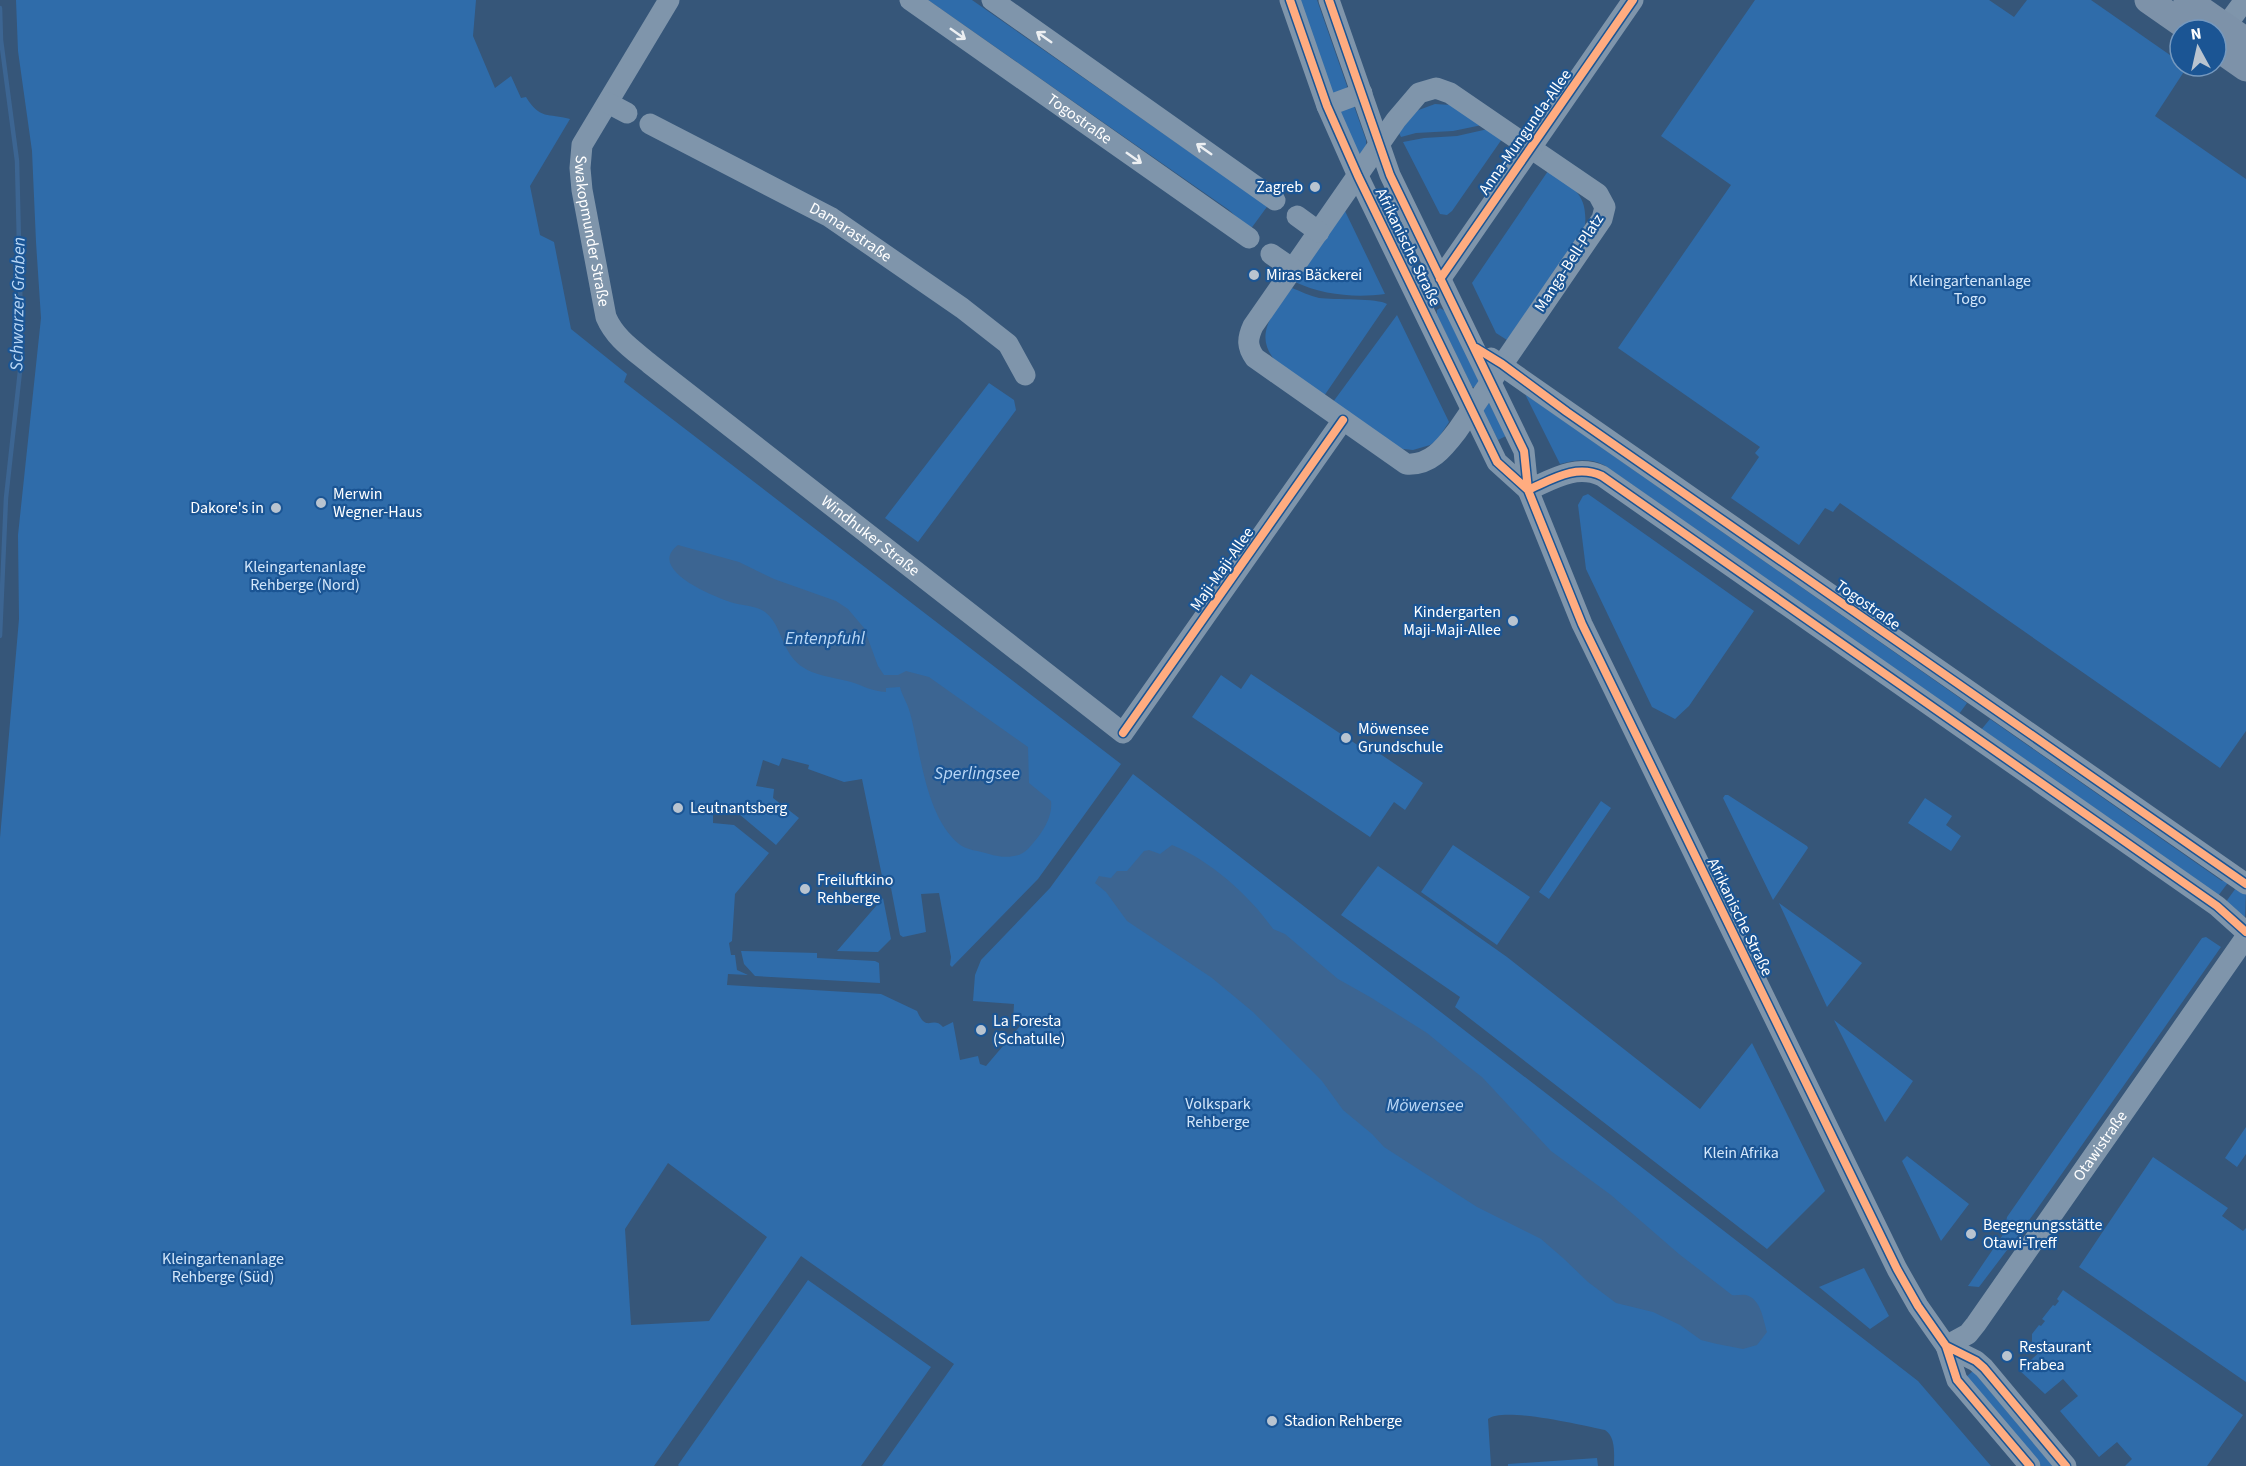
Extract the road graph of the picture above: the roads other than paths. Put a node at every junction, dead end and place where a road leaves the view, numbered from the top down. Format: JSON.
{"nodes":[{"id":1,"x":669,"y":0,"type":"edge"},
{"id":2,"x":910,"y":0,"type":"edge"},
{"id":3,"x":992,"y":0,"type":"edge"},
{"id":4,"x":1290,"y":0,"type":"edge"},
{"id":5,"x":1329,"y":0,"type":"edge"},
{"id":6,"x":2148,"y":0,"type":"edge"},
{"id":7,"x":2187,"y":0,"type":"edge"},
{"id":8,"x":2246,"y":0,"type":"edge"},
{"id":9,"x":1624,"y":4,"type":"edge"},
{"id":10,"x":2174,"y":18,"type":"edge"},
{"id":11,"x":2229,"y":38,"type":"edge"},
{"id":12,"x":2246,"y":68,"type":"edge"},
{"id":13,"x":1362,"y":93,"type":"junction"},
{"id":14,"x":608,"y":103,"type":"junction"},
{"id":15,"x":1327,"y":106,"type":"junction"},
{"id":16,"x":627,"y":113,"type":"dead end"},
{"id":17,"x":650,"y":124,"type":"dead end"},
{"id":18,"x":1380,"y":144,"type":"junction"},
{"id":19,"x":1531,"y":148,"type":"junction"},
{"id":20,"x":1358,"y":176,"type":"junction"},
{"id":21,"x":1275,"y":200,"type":"dead end"},
{"id":22,"x":1297,"y":216,"type":"dead end"},
{"id":23,"x":1319,"y":232,"type":"junction"},
{"id":24,"x":1249,"y":238,"type":"dead end"},
{"id":25,"x":1271,"y":254,"type":"dead end"},
{"id":26,"x":1293,"y":269,"type":"junction"},
{"id":27,"x":1440,"y":279,"type":"junction"},
{"id":28,"x":1421,"y":305,"type":"junction"},
{"id":29,"x":619,"y":338,"type":"joint"},
{"id":30,"x":1475,"y":347,"type":"junction"},
{"id":31,"x":1502,"y":364,"type":"junction"},
{"id":32,"x":1025,"y":375,"type":"dead end"},
{"id":33,"x":1491,"y":382,"type":"junction"},
{"id":34,"x":1472,"y":409,"type":"junction"},
{"id":35,"x":1343,"y":420,"type":"junction"},
{"id":36,"x":1528,"y":490,"type":"junction"},
{"id":37,"x":1984,"y":702,"type":"junction"},
{"id":38,"x":1964,"y":728,"type":"junction"},
{"id":39,"x":1123,"y":733,"type":"joint"},
{"id":40,"x":2246,"y":884,"type":"edge"},
{"id":41,"x":2246,"y":932,"type":"edge"},
{"id":42,"x":2246,"y":937,"type":"edge"},
{"id":43,"x":1946,"y":1346,"type":"junction"},
{"id":44,"x":2030,"y":1466,"type":"edge"},
{"id":45,"x":2066,"y":1466,"type":"edge"}],
"edges":[{"from":1,"to":14,"type":"street","name":"Swakopmunder Straße"},
{"from":2,"to":24,"type":"street","name":"Togostraße","one_way":true},
{"from":21,"to":3,"type":"street","one_way":true},
{"from":4,"to":15,"type":"street","name":"Afrikanische Straße"},
{"from":5,"to":13,"type":"street","name":"Afrikanische Straße"},
{"from":6,"to":10,"type":"main road"},
{"from":7,"to":11,"type":"main road"},
{"from":8,"to":11,"type":"street"},
{"from":9,"to":19,"type":"street","name":"Anna-Mungunda-Allee"},
{"from":11,"to":12,"type":"main road"},
{"from":13,"to":15,"type":"street"},
{"from":13,"to":18,"type":"street","name":"Afrikanische Straße"},
{"from":14,"to":16,"type":"street"},
{"from":14,"to":29,"type":"street","name":"Swakopmunder Straße"},
{"from":15,"to":20,"type":"street","name":"Afrikanische Straße"},
{"from":17,"to":32,"type":"street","name":"Damarastraße"},
{"from":18,"to":19,"type":"street","name":"Manga-Bell-Platz"},
{"from":18,"to":20,"type":"street","name":"Afrikanische Straße"},
{"from":18,"to":27,"type":"street","name":"Afrikanische Straße"},
{"from":19,"to":27,"type":"street","name":"Anna-Mungunda-Allee"},
{"from":19,"to":31,"type":"street","name":"Manga-Bell-Platz"},
{"from":20,"to":23,"type":"street"},
{"from":20,"to":28,"type":"street","name":"Afrikanische Straße"},
{"from":22,"to":23,"type":"street"},
{"from":23,"to":26,"type":"street"},
{"from":25,"to":26,"type":"street"},
{"from":26,"to":35,"type":"street"},
{"from":27,"to":28,"type":"street","name":"Afrikanische Straße"},
{"from":27,"to":30,"type":"street","name":"Afrikanische Straße"},
{"from":28,"to":34,"type":"street","name":"Afrikanische Straße"},
{"from":29,"to":39,"type":"street","name":"Windhuker Straße"},
{"from":30,"to":31,"type":"street","name":"Togostraße"},
{"from":30,"to":33,"type":"street","name":"Afrikanische Straße"},
{"from":31,"to":33,"type":"street","name":"Manga-Bell-Platz"},
{"from":31,"to":37,"type":"street","name":"Togostraße"},
{"from":33,"to":34,"type":"street"},
{"from":33,"to":36,"type":"street","name":"Afrikanische Straße"},
{"from":34,"to":35,"type":"street"},
{"from":34,"to":36,"type":"street","name":"Afrikanische Straße"},
{"from":35,"to":39,"type":"street","name":"Maji-Maji-Allee"},
{"from":36,"to":38,"type":"street"},
{"from":36,"to":43,"type":"street","name":"Afrikanische Straße"},
{"from":37,"to":38,"type":"street"},
{"from":37,"to":40,"type":"street","name":"Togostraße"},
{"from":38,"to":41,"type":"street"},
{"from":42,"to":43,"type":"street","name":"Otawistraße"},
{"from":43,"to":44,"type":"street","name":"Afrikanische Straße"},
{"from":43,"to":45,"type":"street","name":"Afrikanische Straße"}]}
